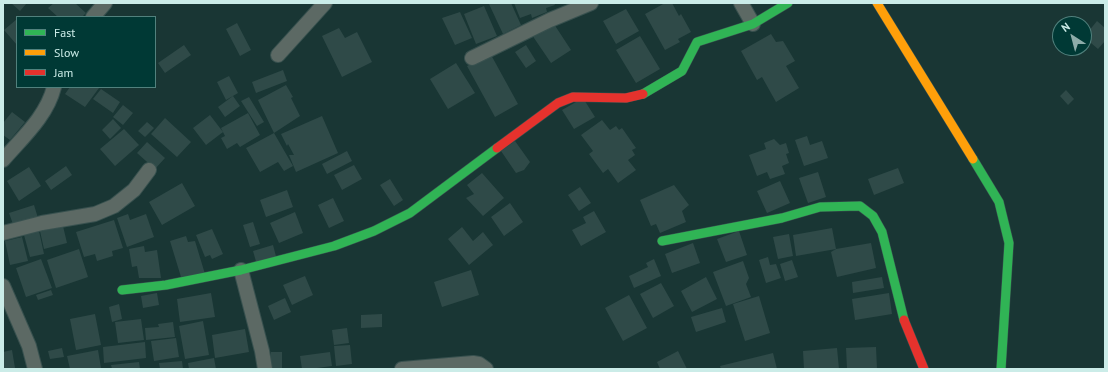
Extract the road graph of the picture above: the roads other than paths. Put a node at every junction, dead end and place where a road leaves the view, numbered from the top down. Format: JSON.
{"nodes":[{"id":1,"x":105,"y":3,"type":"edge"},
{"id":2,"x":325,"y":3,"type":"edge"},
{"id":3,"x":591,"y":3,"type":"edge"},
{"id":4,"x":741,"y":3,"type":"edge"},
{"id":5,"x":788,"y":3,"type":"edge"},
{"id":6,"x":877,"y":3,"type":"edge"},
{"id":7,"x":94,"y":16,"type":"edge"},
{"id":8,"x":753,"y":24,"type":"junction"},
{"id":9,"x":278,"y":55,"type":"dead end"},
{"id":10,"x":472,"y":58,"type":"dead end"},
{"id":11,"x":54,"y":88,"type":"edge"},
{"id":12,"x":3,"y":160,"type":"edge"},
{"id":13,"x":149,"y":170,"type":"dead end"},
{"id":14,"x":3,"y":232,"type":"edge"},
{"id":15,"x":662,"y":241,"type":"dead end"},
{"id":16,"x":241,"y":270,"type":"junction"},
{"id":17,"x":3,"y":286,"type":"edge"},
{"id":18,"x":122,"y":290,"type":"dead end"},
{"id":19,"x":35,"y":369,"type":"edge"},
{"id":20,"x":265,"y":369,"type":"edge"},
{"id":21,"x":402,"y":369,"type":"edge"},
{"id":22,"x":486,"y":369,"type":"edge"},
{"id":23,"x":924,"y":369,"type":"edge"},
{"id":24,"x":1001,"y":369,"type":"edge"}],
"edges":[{"from":1,"to":7,"type":"street"},
{"from":2,"to":9,"type":"street"},
{"from":3,"to":10,"type":"street"},
{"from":4,"to":8,"type":"street"},
{"from":5,"to":8,"type":"street"},
{"from":6,"to":24,"type":"street"},
{"from":8,"to":16,"type":"street"},
{"from":11,"to":12,"type":"street"},
{"from":13,"to":14,"type":"street"},
{"from":15,"to":23,"type":"street"},
{"from":16,"to":18,"type":"street"},
{"from":16,"to":20,"type":"street"},
{"from":17,"to":19,"type":"street"},
{"from":21,"to":22,"type":"street"}]}
